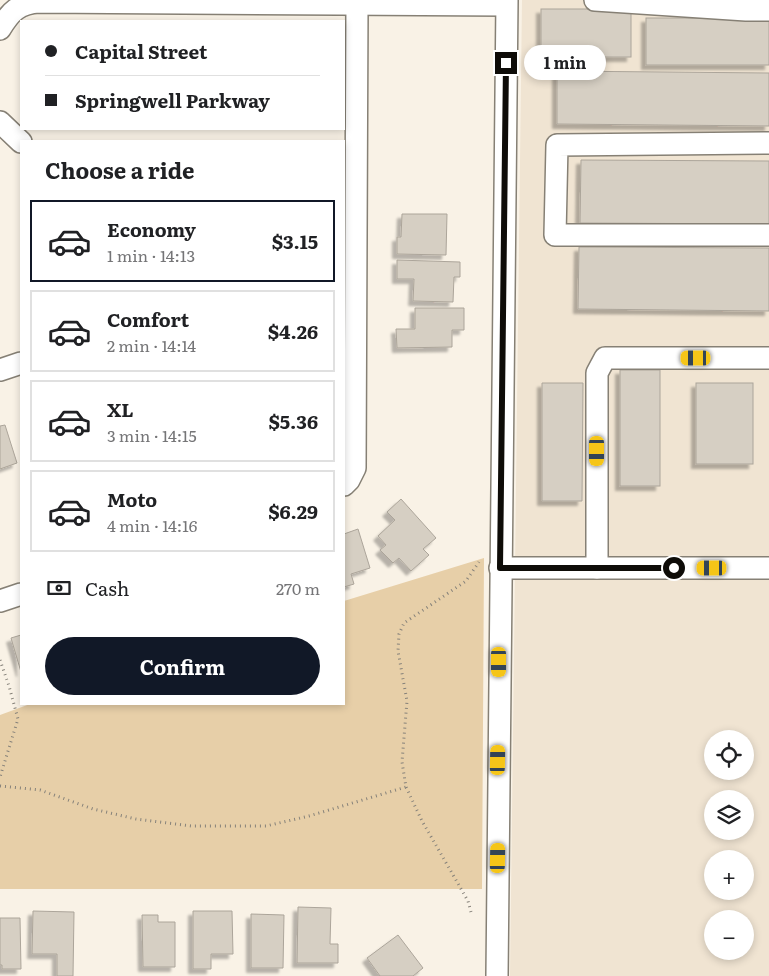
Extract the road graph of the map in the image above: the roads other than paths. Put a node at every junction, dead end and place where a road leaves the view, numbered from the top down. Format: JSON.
{"nodes":[{"id":1,"x":595,"y":0,"type":"edge"},
{"id":2,"x":506,"y":2,"type":"edge"},
{"id":3,"x":357,"y":3,"type":"junction"},
{"id":4,"x":769,"y":10,"type":"edge"},
{"id":5,"x":0,"y":29,"type":"edge"},
{"id":6,"x":0,"y":122,"type":"edge"},
{"id":7,"x":20,"y":141,"type":"edge"},
{"id":8,"x":769,"y":144,"type":"edge"},
{"id":9,"x":769,"y":235,"type":"edge"},
{"id":10,"x":769,"y":358,"type":"edge"},
{"id":11,"x":20,"y":363,"type":"edge"},
{"id":12,"x":0,"y":370,"type":"edge"},
{"id":13,"x":346,"y":483,"type":"edge"},
{"id":14,"x":500,"y":568,"type":"junction"},
{"id":15,"x":597,"y":568,"type":"junction"},
{"id":16,"x":769,"y":568,"type":"edge"},
{"id":17,"x":20,"y":594,"type":"edge"},
{"id":18,"x":0,"y":601,"type":"edge"},
{"id":19,"x":496,"y":976,"type":"edge"}],
"edges":[{"from":1,"to":4,"type":"street"},
{"from":2,"to":3,"type":"street"},
{"from":2,"to":14,"type":"street"},
{"from":3,"to":5,"type":"street"},
{"from":3,"to":13,"type":"street"},
{"from":6,"to":7,"type":"street"},
{"from":8,"to":9,"type":"street"},
{"from":10,"to":15,"type":"street"},
{"from":11,"to":12,"type":"street"},
{"from":14,"to":15,"type":"street"},
{"from":14,"to":19,"type":"street"},
{"from":15,"to":16,"type":"street"},
{"from":17,"to":18,"type":"street"}]}
